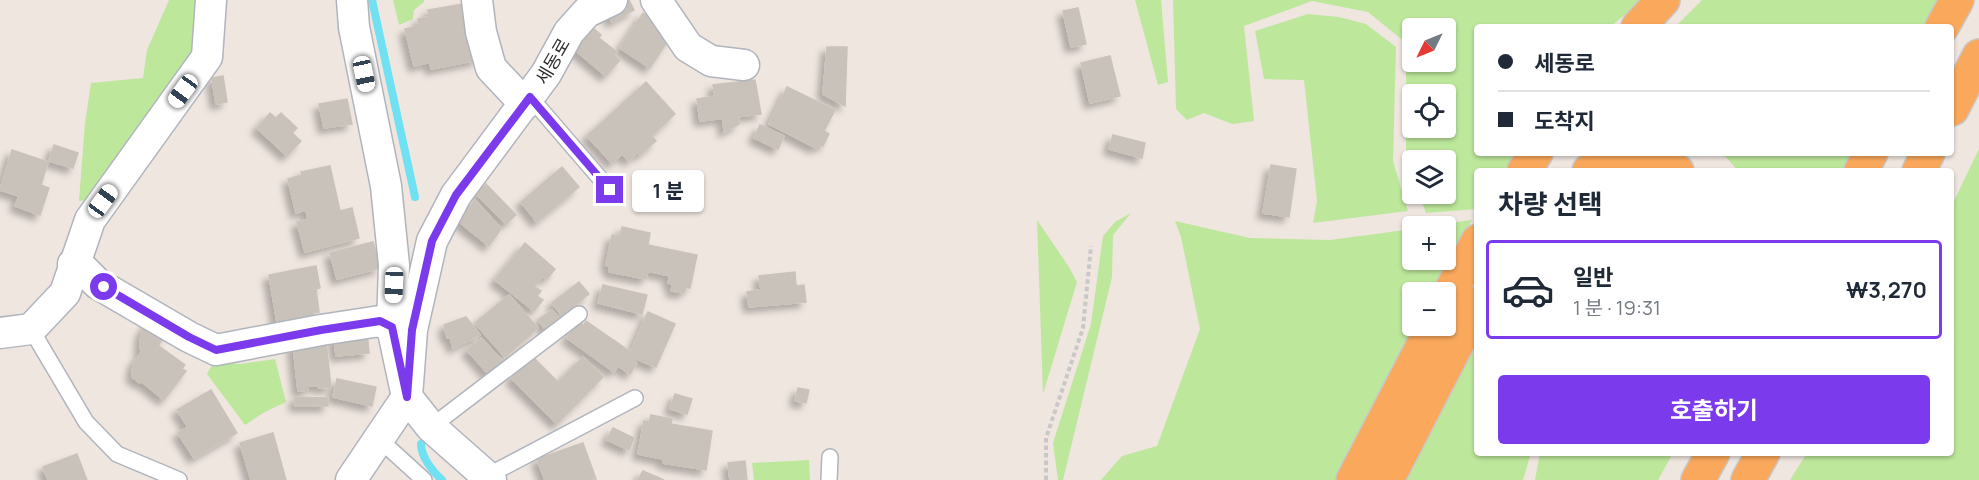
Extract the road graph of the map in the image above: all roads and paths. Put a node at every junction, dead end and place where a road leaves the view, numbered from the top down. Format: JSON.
{"nodes":[{"id":1,"x":211,"y":0,"type":"edge"},
{"id":2,"x":352,"y":0,"type":"edge"},
{"id":3,"x":477,"y":0,"type":"edge"},
{"id":4,"x":612,"y":0,"type":"edge"},
{"id":5,"x":656,"y":0,"type":"edge"},
{"id":6,"x":1663,"y":0,"type":"edge"},
{"id":7,"x":1957,"y":0,"type":"edge"},
{"id":8,"x":1641,"y":24,"type":"edge"},
{"id":9,"x":1944,"y":24,"type":"edge"},
{"id":10,"x":1979,"y":56,"type":"edge"},
{"id":11,"x":744,"y":65,"type":"dead end"},
{"id":12,"x":527,"y":101,"type":"junction"},
{"id":13,"x":1954,"y":105,"type":"edge"},
{"id":14,"x":1596,"y":168,"type":"edge"},
{"id":15,"x":1663,"y":168,"type":"edge"},
{"id":16,"x":610,"y":190,"type":"dead end"},
{"id":17,"x":1091,"y":246,"type":"dead end"},
{"id":18,"x":1474,"y":248,"type":"edge"},
{"id":19,"x":73,"y":264,"type":"junction"},
{"id":20,"x":1456,"y":282,"type":"edge"},
{"id":21,"x":1474,"y":311,"type":"edge"},
{"id":22,"x":579,"y":314,"type":"dead end"},
{"id":23,"x":392,"y":327,"type":"junction"},
{"id":24,"x":31,"y":329,"type":"junction"},
{"id":25,"x":0,"y":333,"type":"edge"},
{"id":26,"x":1428,"y":336,"type":"edge"},
{"id":27,"x":407,"y":397,"type":"junction"},
{"id":28,"x":635,"y":398,"type":"dead end"},
{"id":29,"x":431,"y":427,"type":"junction"},
{"id":30,"x":379,"y":439,"type":"junction"},
{"id":31,"x":1689,"y":456,"type":"edge"},
{"id":32,"x":1711,"y":456,"type":"edge"},
{"id":33,"x":1761,"y":456,"type":"edge"},
{"id":34,"x":830,"y":457,"type":"dead end"},
{"id":35,"x":489,"y":478,"type":"edge"},
{"id":36,"x":178,"y":480,"type":"edge"},
{"id":37,"x":351,"y":480,"type":"edge"},
{"id":38,"x":424,"y":480,"type":"edge"},
{"id":39,"x":829,"y":480,"type":"edge"},
{"id":40,"x":1046,"y":480,"type":"edge"},
{"id":41,"x":1353,"y":480,"type":"edge"},
{"id":42,"x":1387,"y":480,"type":"edge"},
{"id":43,"x":1677,"y":480,"type":"edge"},
{"id":44,"x":1698,"y":480,"type":"edge"},
{"id":45,"x":1748,"y":480,"type":"edge"}],
"edges":[{"from":1,"to":19,"type":"street"},
{"from":2,"to":23,"type":"street"},
{"from":3,"to":12,"type":"street"},
{"from":4,"to":12,"type":"street","name":"세동로"},
{"from":5,"to":11,"type":"street"},
{"from":6,"to":8,"type":"highway"},
{"from":7,"to":9,"type":"highway"},
{"from":10,"to":13,"type":"highway"},
{"from":12,"to":16,"type":"lane"},
{"from":12,"to":27,"type":"street","name":"세동로"},
{"from":14,"to":15,"type":"highway"},
{"from":17,"to":40,"type":"path"},
{"from":18,"to":20,"type":"highway"},
{"from":19,"to":23,"type":"street"},
{"from":19,"to":24,"type":"street"},
{"from":21,"to":42,"type":"highway"},
{"from":22,"to":29,"type":"lane"},
{"from":23,"to":27,"type":"street"},
{"from":24,"to":25,"type":"street"},
{"from":24,"to":36,"type":"lane"},
{"from":26,"to":41,"type":"highway"},
{"from":27,"to":29,"type":"street"},
{"from":27,"to":30,"type":"street"},
{"from":28,"to":35,"type":"lane"},
{"from":29,"to":35,"type":"street"},
{"from":30,"to":37,"type":"street"},
{"from":30,"to":38,"type":"lane"},
{"from":31,"to":43,"type":"highway"},
{"from":32,"to":44,"type":"highway"},
{"from":33,"to":45,"type":"highway"},
{"from":34,"to":39,"type":"lane"}]}
